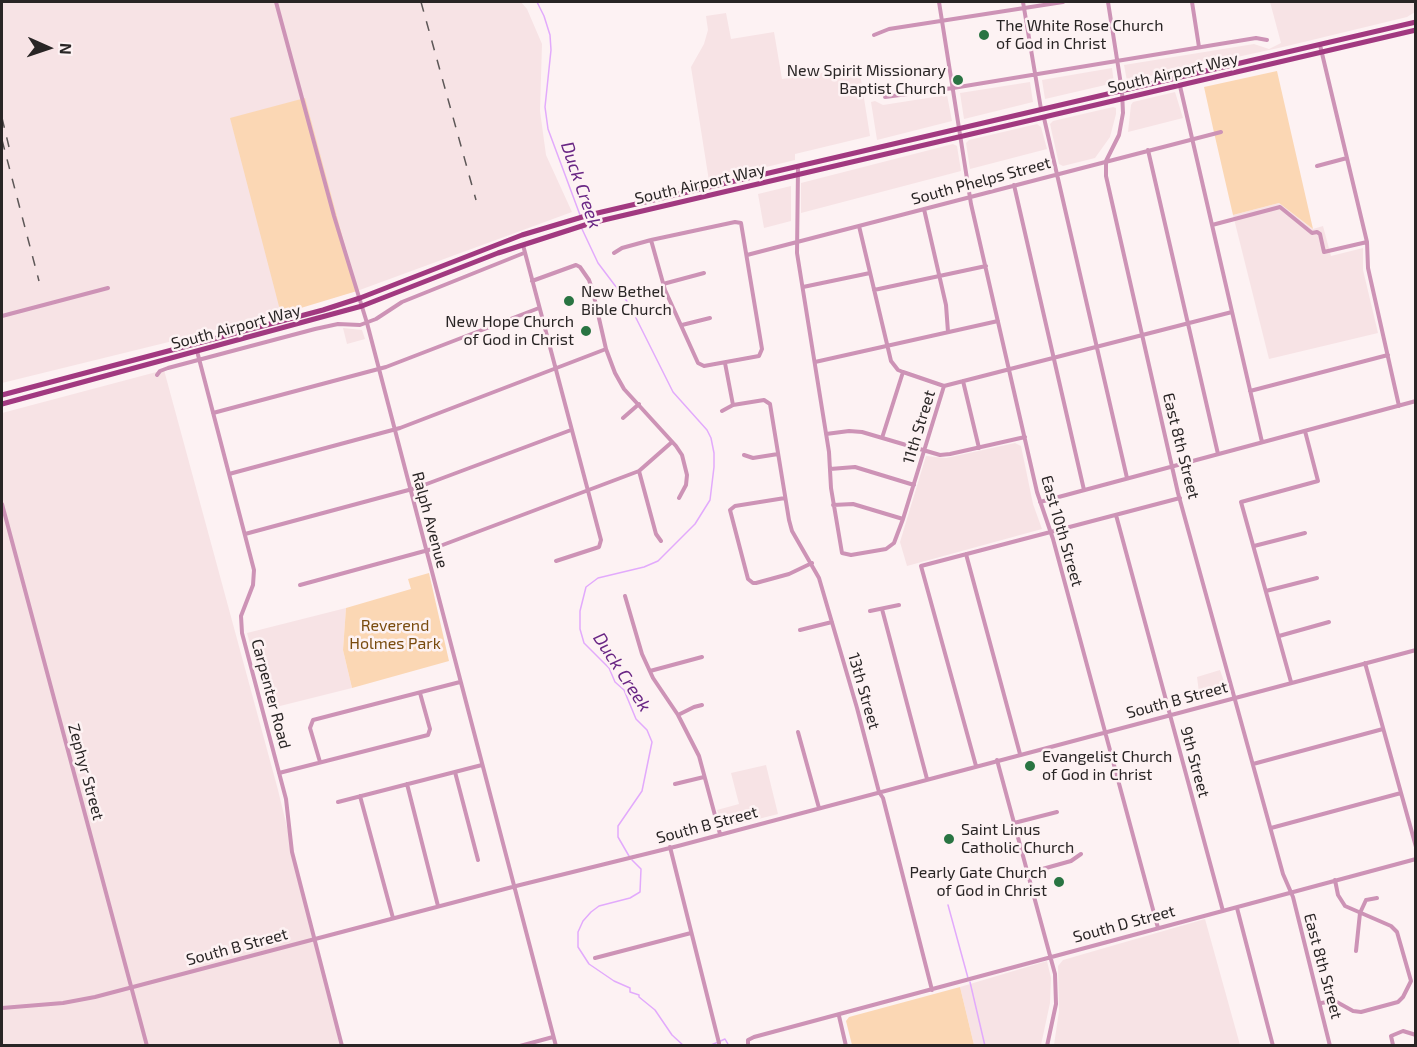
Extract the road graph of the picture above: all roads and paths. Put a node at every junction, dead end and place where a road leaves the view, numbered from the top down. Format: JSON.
{"nodes":[{"id":1,"x":276,"y":2,"type":"edge"},
{"id":2,"x":939,"y":2,"type":"edge"},
{"id":3,"x":1023,"y":2,"type":"edge"},
{"id":4,"x":1063,"y":2,"type":"edge"},
{"id":5,"x":1108,"y":2,"type":"edge"},
{"id":6,"x":1192,"y":2,"type":"edge"},
{"id":7,"x":1024,"y":8,"type":"junction"},
{"id":8,"x":942,"y":21,"type":"junction"},
{"id":9,"x":1416,"y":22,"type":"edge"},
{"id":10,"x":1416,"y":30,"type":"edge"},
{"id":11,"x":874,"y":35,"type":"dead end"},
{"id":12,"x":1267,"y":40,"type":"dead end"},
{"id":13,"x":1320,"y":45,"type":"junction"},
{"id":14,"x":1199,"y":47,"type":"junction"},
{"id":15,"x":1322,"y":53,"type":"junction"},
{"id":16,"x":1117,"y":61,"type":"junction"},
{"id":17,"x":1035,"y":75,"type":"junction"},
{"id":18,"x":1180,"y":86,"type":"junction"},
{"id":19,"x":953,"y":88,"type":"junction"},
{"id":20,"x":1122,"y":91,"type":"junction"},
{"id":21,"x":885,"y":97,"type":"dead end"},
{"id":22,"x":1122,"y":98,"type":"junction"},
{"id":23,"x":1041,"y":109,"type":"junction"},
{"id":24,"x":1044,"y":118,"type":"junction"},
{"id":25,"x":960,"y":128,"type":"junction"},
{"id":26,"x":1221,"y":132,"type":"dead end"},
{"id":27,"x":961,"y":137,"type":"junction"},
{"id":28,"x":1192,"y":139,"type":"junction"},
{"id":29,"x":1148,"y":150,"type":"junction"},
{"id":30,"x":1347,"y":158,"type":"junction"},
{"id":31,"x":1106,"y":161,"type":"junction"},
{"id":32,"x":1317,"y":166,"type":"dead end"},
{"id":33,"x":798,"y":168,"type":"junction"},
{"id":34,"x":1057,"y":174,"type":"junction"},
{"id":35,"x":798,"y":175,"type":"junction"},
{"id":36,"x":1014,"y":185,"type":"junction"},
{"id":37,"x":970,"y":196,"type":"junction"},
{"id":38,"x":924,"y":209,"type":"junction"},
{"id":39,"x":1212,"y":225,"type":"junction"},
{"id":40,"x":859,"y":226,"type":"junction"},
{"id":41,"x":651,"y":240,"type":"junction"},
{"id":42,"x":1366,"y":242,"type":"junction"},
{"id":43,"x":796,"y":243,"type":"junction"},
{"id":44,"x":523,"y":244,"type":"junction"},
{"id":45,"x":524,"y":253,"type":"junction"},
{"id":46,"x":614,"y":253,"type":"dead end"},
{"id":47,"x":747,"y":255,"type":"junction"},
{"id":48,"x":986,"y":266,"type":"junction"},
{"id":49,"x":704,"y":273,"type":"dead end"},
{"id":50,"x":870,"y":273,"type":"junction"},
{"id":51,"x":940,"y":276,"type":"junction"},
{"id":52,"x":532,"y":281,"type":"junction"},
{"id":53,"x":663,"y":284,"type":"junction"},
{"id":54,"x":803,"y":287,"type":"junction"},
{"id":55,"x":108,"y":288,"type":"dead end"},
{"id":56,"x":874,"y":290,"type":"junction"},
{"id":57,"x":360,"y":298,"type":"junction"},
{"id":58,"x":362,"y":306,"type":"junction"},
{"id":59,"x":539,"y":308,"type":"junction"},
{"id":60,"x":1232,"y":312,"type":"junction"},
{"id":61,"x":2,"y":316,"type":"edge"},
{"id":62,"x":710,"y":318,"type":"dead end"},
{"id":63,"x":998,"y":321,"type":"junction"},
{"id":64,"x":367,"y":323,"type":"junction"},
{"id":65,"x":1188,"y":323,"type":"junction"},
{"id":66,"x":682,"y":325,"type":"junction"},
{"id":67,"x":948,"y":332,"type":"junction"},
{"id":68,"x":1142,"y":335,"type":"junction"},
{"id":69,"x":887,"y":346,"type":"junction"},
{"id":70,"x":1097,"y":348,"type":"junction"},
{"id":71,"x":606,"y":349,"type":"junction"},
{"id":72,"x":197,"y":351,"type":"junction"},
{"id":73,"x":1388,"y":355,"type":"junction"},
{"id":74,"x":1054,"y":359,"type":"junction"},
{"id":75,"x":200,"y":360,"type":"junction"},
{"id":76,"x":815,"y":362,"type":"junction"},
{"id":77,"x":725,"y":363,"type":"junction"},
{"id":78,"x":379,"y":369,"type":"junction"},
{"id":79,"x":555,"y":370,"type":"junction"},
{"id":80,"x":1010,"y":371,"type":"junction"},
{"id":81,"x":903,"y":372,"type":"junction"},
{"id":82,"x":157,"y":375,"type":"dead end"},
{"id":83,"x":963,"y":381,"type":"junction"},
{"id":84,"x":944,"y":386,"type":"junction"},
{"id":85,"x":1250,"y":391,"type":"junction"},
{"id":86,"x":2,"y":395,"type":"edge"},
{"id":87,"x":1416,"y":401,"type":"edge"},
{"id":88,"x":2,"y":404,"type":"edge"},
{"id":89,"x":639,"y":404,"type":"junction"},
{"id":90,"x":733,"y":405,"type":"junction"},
{"id":91,"x":1399,"y":406,"type":"junction"},
{"id":92,"x":722,"y":411,"type":"dead end"},
{"id":93,"x":213,"y":413,"type":"junction"},
{"id":94,"x":623,"y":418,"type":"dead end"},
{"id":95,"x":395,"y":430,"type":"junction"},
{"id":96,"x":570,"y":430,"type":"junction"},
{"id":97,"x":1305,"y":431,"type":"junction"},
{"id":98,"x":826,"y":435,"type":"junction"},
{"id":99,"x":1025,"y":437,"type":"junction"},
{"id":100,"x":882,"y":438,"type":"junction"},
{"id":101,"x":672,"y":442,"type":"junction"},
{"id":102,"x":1262,"y":442,"type":"junction"},
{"id":103,"x":979,"y":448,"type":"junction"},
{"id":104,"x":924,"y":451,"type":"junction"},
{"id":105,"x":778,"y":454,"type":"junction"},
{"id":106,"x":1218,"y":454,"type":"junction"},
{"id":107,"x":744,"y":455,"type":"dead end"},
{"id":108,"x":1172,"y":466,"type":"junction"},
{"id":109,"x":830,"y":469,"type":"junction"},
{"id":110,"x":639,"y":471,"type":"junction"},
{"id":111,"x":229,"y":474,"type":"junction"},
{"id":112,"x":1127,"y":478,"type":"junction"},
{"id":113,"x":914,"y":485,"type":"junction"},
{"id":114,"x":1084,"y":489,"type":"junction"},
{"id":115,"x":410,"y":490,"type":"junction"},
{"id":116,"x":586,"y":490,"type":"junction"},
{"id":117,"x":679,"y":498,"type":"dead end"},
{"id":118,"x":785,"y":498,"type":"junction"},
{"id":119,"x":1180,"y":498,"type":"junction"},
{"id":120,"x":1040,"y":502,"type":"junction"},
{"id":121,"x":2,"y":504,"type":"edge"},
{"id":122,"x":833,"y":505,"type":"junction"},
{"id":123,"x":1116,"y":515,"type":"junction"},
{"id":124,"x":903,"y":519,"type":"junction"},
{"id":125,"x":1051,"y":533,"type":"junction"},
{"id":126,"x":1305,"y":533,"type":"dead end"},
{"id":127,"x":245,"y":534,"type":"junction"},
{"id":128,"x":661,"y":541,"type":"dead end"},
{"id":129,"x":1254,"y":546,"type":"junction"},
{"id":130,"x":426,"y":551,"type":"junction"},
{"id":131,"x":966,"y":554,"type":"junction"},
{"id":132,"x":556,"y":561,"type":"dead end"},
{"id":133,"x":812,"y":563,"type":"junction"},
{"id":134,"x":1317,"y":578,"type":"dead end"},
{"id":135,"x":300,"y":585,"type":"dead end"},
{"id":136,"x":1266,"y":591,"type":"junction"},
{"id":137,"x":625,"y":596,"type":"dead end"},
{"id":138,"x":899,"y":605,"type":"dead end"},
{"id":139,"x":882,"y":609,"type":"junction"},
{"id":140,"x":870,"y":611,"type":"dead end"},
{"id":141,"x":832,"y":622,"type":"junction"},
{"id":142,"x":1329,"y":622,"type":"dead end"},
{"id":143,"x":800,"y":630,"type":"dead end"},
{"id":144,"x":1279,"y":636,"type":"junction"},
{"id":145,"x":1416,"y":650,"type":"edge"},
{"id":146,"x":702,"y":657,"type":"dead end"},
{"id":147,"x":1365,"y":663,"type":"junction"},
{"id":148,"x":650,"y":671,"type":"junction"},
{"id":149,"x":460,"y":682,"type":"junction"},
{"id":150,"x":1291,"y":682,"type":"junction"},
{"id":151,"x":420,"y":693,"type":"junction"},
{"id":152,"x":1236,"y":697,"type":"junction"},
{"id":153,"x":702,"y":705,"type":"dead end"},
{"id":154,"x":1170,"y":714,"type":"junction"},
{"id":155,"x":678,"y":716,"type":"junction"},
{"id":156,"x":1383,"y":729,"type":"junction"},
{"id":157,"x":798,"y":732,"type":"dead end"},
{"id":158,"x":1105,"y":732,"type":"junction"},
{"id":159,"x":1020,"y":754,"type":"junction"},
{"id":160,"x":997,"y":760,"type":"junction"},
{"id":161,"x":320,"y":762,"type":"junction"},
{"id":162,"x":1254,"y":764,"type":"junction"},
{"id":163,"x":482,"y":765,"type":"junction"},
{"id":164,"x":976,"y":766,"type":"junction"},
{"id":165,"x":455,"y":772,"type":"junction"},
{"id":166,"x":279,"y":773,"type":"junction"},
{"id":167,"x":704,"y":777,"type":"junction"},
{"id":168,"x":927,"y":779,"type":"junction"},
{"id":169,"x":407,"y":784,"type":"junction"},
{"id":170,"x":675,"y":784,"type":"dead end"},
{"id":171,"x":879,"y":792,"type":"junction"},
{"id":172,"x":1401,"y":793,"type":"junction"},
{"id":173,"x":360,"y":796,"type":"junction"},
{"id":174,"x":338,"y":802,"type":"dead end"},
{"id":175,"x":819,"y":808,"type":"junction"},
{"id":176,"x":1057,"y":812,"type":"dead end"},
{"id":177,"x":1014,"y":823,"type":"junction"},
{"id":178,"x":1271,"y":828,"type":"junction"},
{"id":179,"x":720,"y":834,"type":"junction"},
{"id":180,"x":670,"y":847,"type":"junction"},
{"id":181,"x":1416,"y":847,"type":"edge"},
{"id":182,"x":1081,"y":854,"type":"dead end"},
{"id":183,"x":1416,"y":859,"type":"edge"},
{"id":184,"x":478,"y":860,"type":"dead end"},
{"id":185,"x":1028,"y":873,"type":"junction"},
{"id":186,"x":1335,"y":880,"type":"junction"},
{"id":187,"x":514,"y":887,"type":"junction"},
{"id":188,"x":1291,"y":893,"type":"junction"},
{"id":189,"x":1377,"y":898,"type":"dead end"},
{"id":190,"x":438,"y":906,"type":"junction"},
{"id":191,"x":1236,"y":908,"type":"junction"},
{"id":192,"x":1223,"y":910,"type":"junction"},
{"id":193,"x":1360,"y":914,"type":"junction"},
{"id":194,"x":393,"y":918,"type":"junction"},
{"id":195,"x":1158,"y":927,"type":"junction"},
{"id":196,"x":691,"y":933,"type":"junction"},
{"id":197,"x":315,"y":939,"type":"junction"},
{"id":198,"x":1356,"y":951,"type":"dead end"},
{"id":199,"x":1051,"y":956,"type":"junction"},
{"id":200,"x":595,"y":958,"type":"dead end"},
{"id":201,"x":131,"y":987,"type":"junction"},
{"id":202,"x":932,"y":990,"type":"junction"},
{"id":203,"x":1321,"y":1003,"type":"junction"},
{"id":204,"x":2,"y":1008,"type":"edge"},
{"id":205,"x":839,"y":1016,"type":"junction"},
{"id":206,"x":1416,"y":1035,"type":"edge"},
{"id":207,"x":553,"y":1037,"type":"junction"},
{"id":208,"x":719,"y":1042,"type":"dead end"},
{"id":209,"x":1393,"y":1045,"type":"edge"},
{"id":210,"x":147,"y":1046,"type":"edge"},
{"id":211,"x":342,"y":1046,"type":"edge"},
{"id":212,"x":520,"y":1046,"type":"edge"},
{"id":213,"x":556,"y":1046,"type":"edge"},
{"id":214,"x":748,"y":1046,"type":"edge"},
{"id":215,"x":846,"y":1046,"type":"edge"},
{"id":216,"x":1047,"y":1046,"type":"edge"},
{"id":217,"x":1273,"y":1046,"type":"edge"},
{"id":218,"x":1330,"y":1046,"type":"edge"}],
"edges":[{"from":1,"to":57,"type":"street","name":"Ralph Avenue"},
{"from":2,"to":8,"type":"street","name":"East 10th Street"},
{"from":3,"to":7,"type":"street"},
{"from":4,"to":7,"type":"street"},
{"from":5,"to":16,"type":"street"},
{"from":6,"to":14,"type":"street"},
{"from":7,"to":8,"type":"street"},
{"from":7,"to":17,"type":"street"},
{"from":8,"to":11,"type":"street"},
{"from":8,"to":19,"type":"street","name":"East 10th Street"},
{"from":9,"to":13,"type":"main road","name":"South Airport Way"},
{"from":10,"to":15,"type":"main road","name":"South Airport Way"},
{"from":12,"to":14,"type":"street"},
{"from":13,"to":15,"type":"street"},
{"from":13,"to":20,"type":"main road","name":"South Airport Way"},
{"from":14,"to":16,"type":"street"},
{"from":15,"to":18,"type":"main road","name":"South Airport Way"},
{"from":15,"to":30,"type":"street"},
{"from":16,"to":17,"type":"street"},
{"from":16,"to":20,"type":"street"},
{"from":17,"to":19,"type":"street"},
{"from":17,"to":23,"type":"street"},
{"from":18,"to":22,"type":"main road","name":"South Airport Way"},
{"from":18,"to":28,"type":"street"},
{"from":19,"to":21,"type":"street"},
{"from":19,"to":25,"type":"street","name":"East 10th Street"},
{"from":20,"to":22,"type":"street"},
{"from":20,"to":23,"type":"main road","name":"South Airport Way"},
{"from":22,"to":24,"type":"main road","name":"South Airport Way"},
{"from":22,"to":31,"type":"street"},
{"from":23,"to":25,"type":"main road","name":"South Airport Way"},
{"from":24,"to":27,"type":"main road","name":"South Airport Way"},
{"from":24,"to":34,"type":"street"},
{"from":25,"to":27,"type":"street","name":"East 10th Street"},
{"from":25,"to":33,"type":"main road","name":"South Airport Way"},
{"from":26,"to":28,"type":"street","name":"South Phelps Street"},
{"from":27,"to":35,"type":"main road","name":"South Airport Way"},
{"from":27,"to":37,"type":"street","name":"East 10th Street"},
{"from":28,"to":29,"type":"street","name":"South Phelps Street"},
{"from":28,"to":39,"type":"street"},
{"from":29,"to":31,"type":"street","name":"South Phelps Street"},
{"from":29,"to":65,"type":"street"},
{"from":30,"to":32,"type":"street"},
{"from":30,"to":42,"type":"street"},
{"from":31,"to":34,"type":"street","name":"South Phelps Street"},
{"from":31,"to":68,"type":"street","name":"East 8th Street"},
{"from":33,"to":35,"type":"street"},
{"from":33,"to":57,"type":"main road","name":"South Airport Way"},
{"from":34,"to":36,"type":"street","name":"South Phelps Street"},
{"from":34,"to":70,"type":"street"},
{"from":35,"to":43,"type":"street"},
{"from":35,"to":44,"type":"main road","name":"South Airport Way"},
{"from":36,"to":37,"type":"street","name":"South Phelps Street"},
{"from":36,"to":74,"type":"street"},
{"from":37,"to":38,"type":"street","name":"South Phelps Street"},
{"from":37,"to":48,"type":"street","name":"East 10th Street"},
{"from":38,"to":40,"type":"street","name":"South Phelps Street"},
{"from":38,"to":51,"type":"street"},
{"from":39,"to":42,"type":"street"},
{"from":39,"to":60,"type":"street"},
{"from":40,"to":43,"type":"street","name":"South Phelps Street"},
{"from":40,"to":50,"type":"street","name":"11th Street"},
{"from":41,"to":46,"type":"street"},
{"from":41,"to":47,"type":"street"},
{"from":41,"to":53,"type":"street"},
{"from":42,"to":73,"type":"street"},
{"from":43,"to":47,"type":"street","name":"South Phelps Street"},
{"from":43,"to":54,"type":"street"},
{"from":44,"to":45,"type":"street"},
{"from":44,"to":58,"type":"main road","name":"South Airport Way"},
{"from":45,"to":52,"type":"street"},
{"from":45,"to":64,"type":"street"},
{"from":47,"to":77,"type":"street"},
{"from":48,"to":51,"type":"street"},
{"from":48,"to":63,"type":"street","name":"East 10th Street"},
{"from":49,"to":53,"type":"street"},
{"from":50,"to":54,"type":"street"},
{"from":50,"to":56,"type":"street","name":"11th Street"},
{"from":51,"to":56,"type":"street"},
{"from":51,"to":67,"type":"street"},
{"from":52,"to":59,"type":"street"},
{"from":52,"to":71,"type":"street"},
{"from":53,"to":66,"type":"street"},
{"from":54,"to":76,"type":"street"},
{"from":55,"to":61,"type":"street"},
{"from":56,"to":69,"type":"street","name":"11th Street"},
{"from":57,"to":58,"type":"street","name":"Ralph Avenue"},
{"from":57,"to":86,"type":"main road","name":"South Airport Way"},
{"from":58,"to":64,"type":"street","name":"Ralph Avenue"},
{"from":58,"to":72,"type":"main road","name":"South Airport Way"},
{"from":59,"to":78,"type":"street"},
{"from":59,"to":79,"type":"street"},
{"from":60,"to":65,"type":"street"},
{"from":60,"to":85,"type":"street"},
{"from":62,"to":66,"type":"street"},
{"from":63,"to":67,"type":"street"},
{"from":63,"to":80,"type":"street","name":"East 10th Street"},
{"from":64,"to":75,"type":"street"},
{"from":64,"to":78,"type":"street","name":"Ralph Avenue"},
{"from":65,"to":68,"type":"street"},
{"from":65,"to":106,"type":"street"},
{"from":66,"to":77,"type":"street"},
{"from":67,"to":69,"type":"street"},
{"from":68,"to":70,"type":"street"},
{"from":68,"to":108,"type":"street","name":"East 8th Street"},
{"from":69,"to":76,"type":"street"},
{"from":69,"to":81,"type":"street","name":"11th Street"},
{"from":70,"to":74,"type":"street"},
{"from":70,"to":112,"type":"street"},
{"from":71,"to":79,"type":"street"},
{"from":71,"to":89,"type":"street"},
{"from":72,"to":75,"type":"street","name":"Carpenter Road"},
{"from":72,"to":88,"type":"main road","name":"South Airport Way"},
{"from":73,"to":85,"type":"street"},
{"from":73,"to":91,"type":"street"},
{"from":74,"to":80,"type":"street"},
{"from":74,"to":114,"type":"street"},
{"from":75,"to":82,"type":"street"},
{"from":75,"to":93,"type":"street","name":"Carpenter Road"},
{"from":76,"to":98,"type":"street"},
{"from":77,"to":90,"type":"street"},
{"from":78,"to":93,"type":"street"},
{"from":78,"to":95,"type":"street","name":"Ralph Avenue"},
{"from":79,"to":95,"type":"street"},
{"from":79,"to":96,"type":"street"},
{"from":80,"to":83,"type":"street"},
{"from":80,"to":99,"type":"street","name":"East 10th Street"},
{"from":81,"to":84,"type":"street","name":"11th Street"},
{"from":81,"to":100,"type":"street"},
{"from":83,"to":84,"type":"street"},
{"from":83,"to":103,"type":"street"},
{"from":84,"to":104,"type":"street","name":"11th Street"},
{"from":85,"to":102,"type":"street"},
{"from":87,"to":91,"type":"street"},
{"from":89,"to":94,"type":"street"},
{"from":89,"to":101,"type":"street"},
{"from":90,"to":92,"type":"street"},
{"from":90,"to":105,"type":"street","name":"13th Street"},
{"from":91,"to":97,"type":"street"},
{"from":93,"to":111,"type":"street","name":"Carpenter Road"},
{"from":95,"to":111,"type":"street"},
{"from":95,"to":115,"type":"street","name":"Ralph Avenue"},
{"from":96,"to":115,"type":"street"},
{"from":96,"to":116,"type":"street"},
{"from":97,"to":102,"type":"street"},
{"from":97,"to":129,"type":"street"},
{"from":98,"to":100,"type":"street"},
{"from":98,"to":109,"type":"street"},
{"from":99,"to":103,"type":"street"},
{"from":99,"to":120,"type":"street","name":"East 10th Street"},
{"from":100,"to":104,"type":"street"},
{"from":101,"to":110,"type":"street"},
{"from":101,"to":117,"type":"street"},
{"from":102,"to":106,"type":"street"},
{"from":103,"to":104,"type":"street"},
{"from":104,"to":113,"type":"street","name":"11th Street"},
{"from":105,"to":107,"type":"street"},
{"from":105,"to":118,"type":"street","name":"13th Street"},
{"from":106,"to":108,"type":"street"},
{"from":108,"to":112,"type":"street"},
{"from":108,"to":119,"type":"street","name":"East 8th Street"},
{"from":109,"to":113,"type":"street"},
{"from":109,"to":122,"type":"street"},
{"from":110,"to":116,"type":"street"},
{"from":110,"to":128,"type":"street"},
{"from":111,"to":127,"type":"street","name":"Carpenter Road"},
{"from":112,"to":114,"type":"street"},
{"from":113,"to":124,"type":"street","name":"11th Street"},
{"from":114,"to":120,"type":"street"},
{"from":115,"to":127,"type":"street"},
{"from":115,"to":130,"type":"street","name":"Ralph Avenue"},
{"from":116,"to":130,"type":"street"},
{"from":116,"to":132,"type":"street"},
{"from":118,"to":133,"type":"street","name":"13th Street"},
{"from":118,"to":133,"type":"street"},
{"from":119,"to":123,"type":"street"},
{"from":119,"to":152,"type":"street","name":"East 8th Street"},
{"from":120,"to":125,"type":"street","name":"East 10th Street"},
{"from":121,"to":201,"type":"street","name":"Zephyr Street"},
{"from":122,"to":124,"type":"street"},
{"from":122,"to":124,"type":"street","name":"11th Street"},
{"from":123,"to":125,"type":"street"},
{"from":123,"to":154,"type":"street","name":"9th Street"},
{"from":125,"to":131,"type":"street"},
{"from":125,"to":158,"type":"street","name":"East 10th Street"},
{"from":126,"to":129,"type":"street"},
{"from":127,"to":166,"type":"street","name":"Carpenter Road"},
{"from":129,"to":136,"type":"street"},
{"from":130,"to":135,"type":"street"},
{"from":130,"to":149,"type":"street","name":"Ralph Avenue"},
{"from":131,"to":159,"type":"street"},
{"from":131,"to":164,"type":"street"},
{"from":133,"to":141,"type":"street","name":"13th Street"},
{"from":134,"to":136,"type":"street"},
{"from":136,"to":144,"type":"street"},
{"from":137,"to":148,"type":"street"},
{"from":138,"to":139,"type":"street"},
{"from":139,"to":140,"type":"street"},
{"from":139,"to":168,"type":"street"},
{"from":141,"to":143,"type":"street"},
{"from":141,"to":171,"type":"street","name":"13th Street"},
{"from":142,"to":144,"type":"street"},
{"from":144,"to":150,"type":"street"},
{"from":145,"to":147,"type":"street","name":"South B Street"},
{"from":146,"to":148,"type":"street"},
{"from":147,"to":150,"type":"street","name":"South B Street"},
{"from":147,"to":156,"type":"street"},
{"from":148,"to":155,"type":"street"},
{"from":149,"to":151,"type":"street"},
{"from":149,"to":163,"type":"street","name":"Ralph Avenue"},
{"from":150,"to":152,"type":"street","name":"South B Street"},
{"from":151,"to":161,"type":"street"},
{"from":151,"to":161,"type":"street"},
{"from":152,"to":154,"type":"street","name":"South B Street"},
{"from":152,"to":162,"type":"street","name":"East 8th Street"},
{"from":153,"to":155,"type":"street"},
{"from":154,"to":158,"type":"street","name":"South B Street"},
{"from":154,"to":192,"type":"street","name":"9th Street"},
{"from":155,"to":167,"type":"street"},
{"from":156,"to":162,"type":"street"},
{"from":156,"to":172,"type":"street"},
{"from":157,"to":175,"type":"street"},
{"from":158,"to":159,"type":"street","name":"South B Street"},
{"from":158,"to":195,"type":"street","name":"East 10th Street"},
{"from":159,"to":160,"type":"street","name":"South B Street"},
{"from":160,"to":164,"type":"street","name":"South B Street"},
{"from":160,"to":177,"type":"street"},
{"from":161,"to":166,"type":"street"},
{"from":162,"to":178,"type":"street","name":"East 8th Street"},
{"from":163,"to":165,"type":"street"},
{"from":163,"to":187,"type":"street","name":"Ralph Avenue"},
{"from":164,"to":168,"type":"street","name":"South B Street"},
{"from":165,"to":169,"type":"street"},
{"from":165,"to":184,"type":"street"},
{"from":166,"to":197,"type":"street","name":"Carpenter Road"},
{"from":167,"to":170,"type":"street"},
{"from":167,"to":179,"type":"street"},
{"from":168,"to":171,"type":"street","name":"South B Street"},
{"from":169,"to":173,"type":"street"},
{"from":169,"to":190,"type":"street"},
{"from":171,"to":175,"type":"street","name":"South B Street"},
{"from":171,"to":202,"type":"street","name":"13th Street"},
{"from":172,"to":178,"type":"street"},
{"from":172,"to":181,"type":"street"},
{"from":173,"to":174,"type":"street"},
{"from":173,"to":194,"type":"street"},
{"from":175,"to":179,"type":"street","name":"South B Street"},
{"from":176,"to":177,"type":"street"},
{"from":177,"to":185,"type":"street"},
{"from":178,"to":188,"type":"street","name":"East 8th Street"},
{"from":179,"to":180,"type":"street","name":"South B Street"},
{"from":180,"to":187,"type":"street","name":"South B Street"},
{"from":180,"to":196,"type":"street"},
{"from":182,"to":185,"type":"street"},
{"from":183,"to":186,"type":"street","name":"South D Street"},
{"from":185,"to":199,"type":"street"},
{"from":186,"to":188,"type":"street","name":"South D Street"},
{"from":186,"to":193,"type":"street"},
{"from":187,"to":190,"type":"street","name":"South B Street"},
{"from":187,"to":207,"type":"street","name":"Ralph Avenue"},
{"from":188,"to":191,"type":"street","name":"South D Street"},
{"from":188,"to":203,"type":"street","name":"East 8th Street"},
{"from":189,"to":193,"type":"street"},
{"from":190,"to":194,"type":"street","name":"South B Street"},
{"from":191,"to":192,"type":"street","name":"South D Street"},
{"from":191,"to":217,"type":"street"},
{"from":192,"to":195,"type":"street","name":"South D Street"},
{"from":193,"to":198,"type":"street"},
{"from":193,"to":203,"type":"street"},
{"from":194,"to":197,"type":"street","name":"South B Street"},
{"from":195,"to":199,"type":"street","name":"South D Street"},
{"from":196,"to":200,"type":"street"},
{"from":196,"to":208,"type":"street"},
{"from":197,"to":201,"type":"street","name":"South B Street"},
{"from":197,"to":211,"type":"street","name":"Carpenter Road"},
{"from":199,"to":202,"type":"street","name":"South D Street"},
{"from":199,"to":216,"type":"street"},
{"from":201,"to":204,"type":"street","name":"South B Street"},
{"from":201,"to":210,"type":"street","name":"Zephyr Street"},
{"from":202,"to":205,"type":"street","name":"South D Street"},
{"from":203,"to":218,"type":"street","name":"East 8th Street"},
{"from":205,"to":214,"type":"street","name":"South D Street"},
{"from":205,"to":215,"type":"street"},
{"from":206,"to":209,"type":"street"},
{"from":207,"to":212,"type":"street"},
{"from":207,"to":213,"type":"street","name":"Ralph Avenue"}]}
